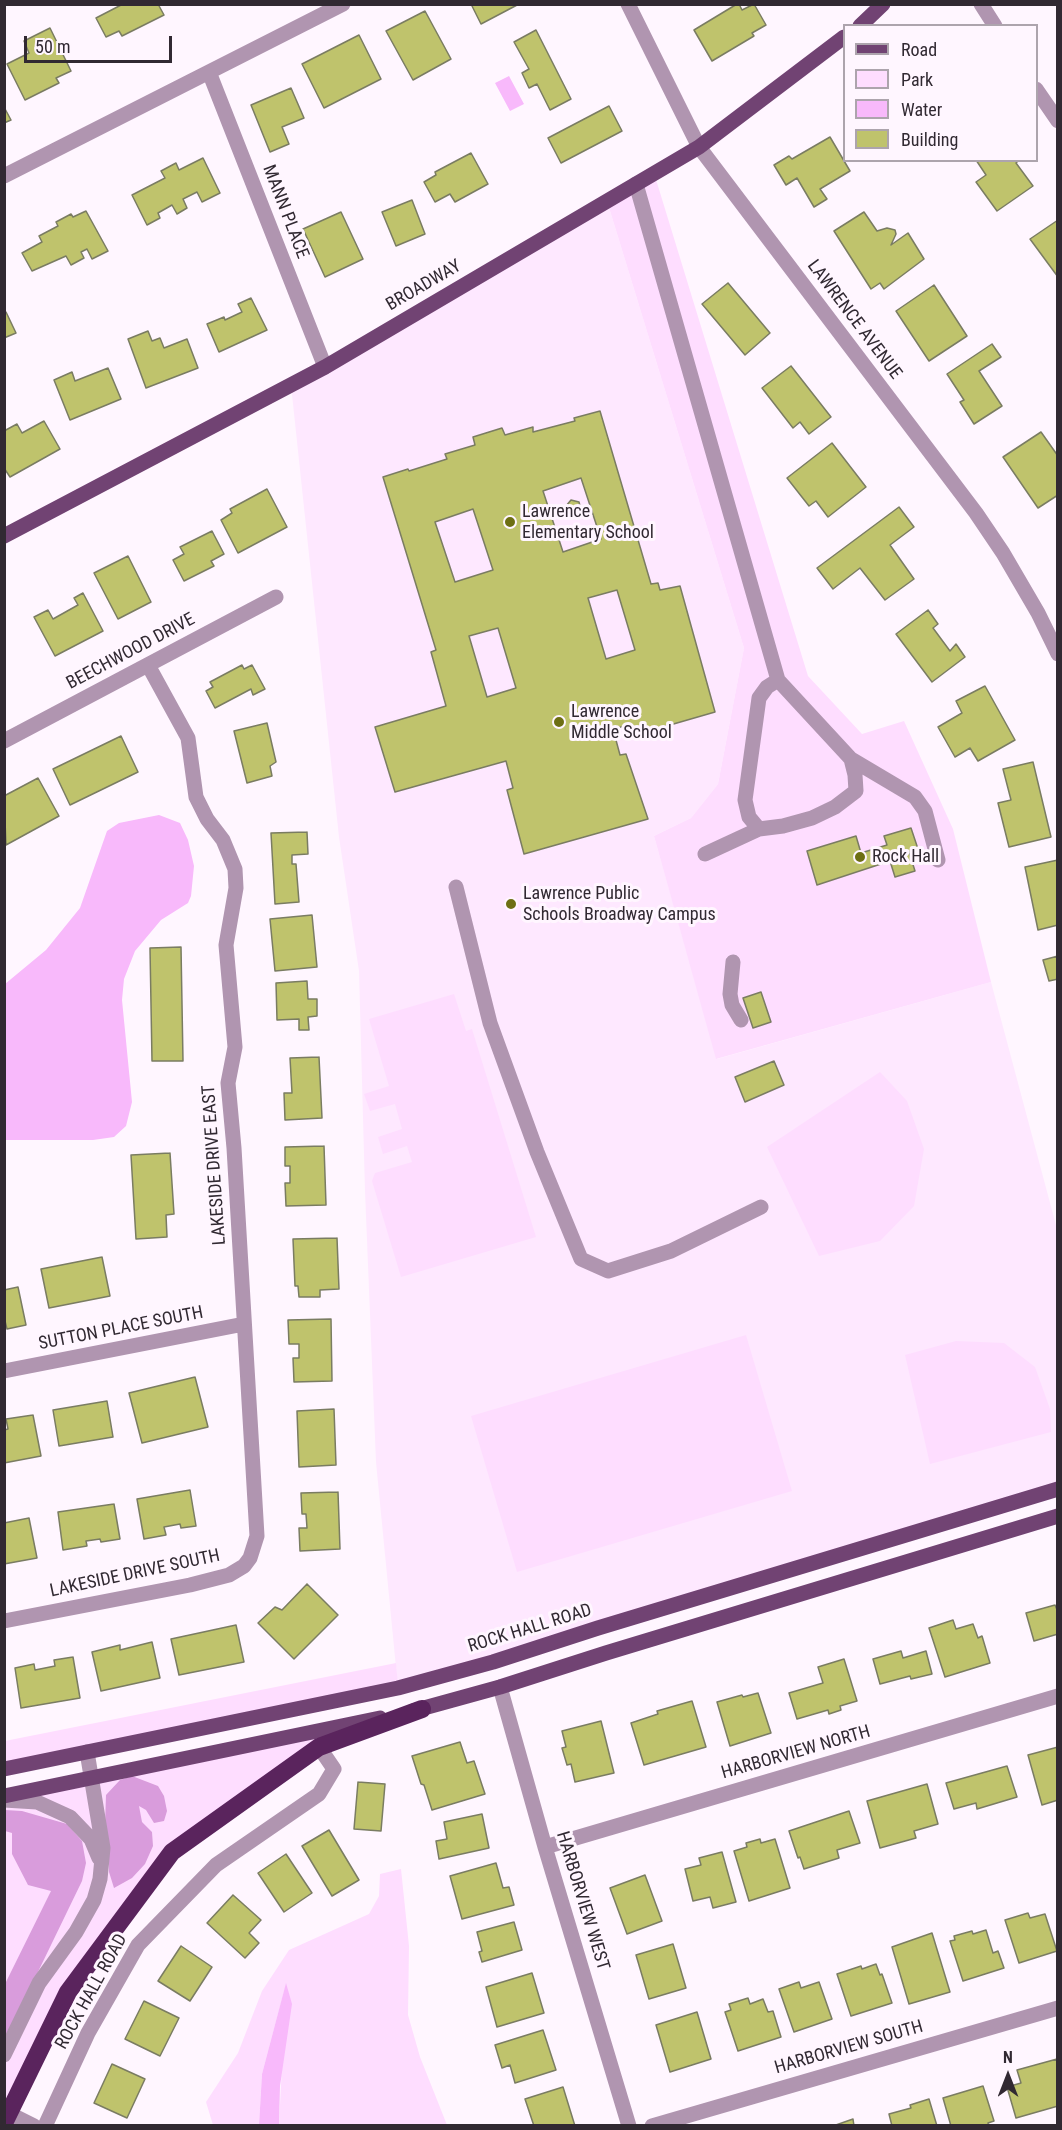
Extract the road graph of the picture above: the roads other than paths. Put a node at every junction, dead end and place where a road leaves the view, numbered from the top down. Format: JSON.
{"nodes":[{"id":1,"x":343,"y":4,"type":"edge"},
{"id":2,"x":628,"y":4,"type":"edge"},
{"id":3,"x":883,"y":4,"type":"edge"},
{"id":4,"x":981,"y":4,"type":"edge"},
{"id":5,"x":862,"y":24,"type":"edge"},
{"id":6,"x":993,"y":24,"type":"edge"},
{"id":7,"x":843,"y":39,"type":"edge"},
{"id":8,"x":209,"y":72,"type":"junction"},
{"id":9,"x":1038,"y":92,"type":"edge"},
{"id":10,"x":1058,"y":121,"type":"edge"},
{"id":11,"x":699,"y":147,"type":"junction"},
{"id":12,"x":4,"y":176,"type":"edge"},
{"id":13,"x":636,"y":184,"type":"junction"},
{"id":14,"x":325,"y":367,"type":"junction"},
{"id":15,"x":4,"y":536,"type":"edge"},
{"id":16,"x":276,"y":597,"type":"dead end"},
{"id":17,"x":1058,"y":654,"type":"edge"},
{"id":18,"x":148,"y":665,"type":"junction"},
{"id":19,"x":778,"y":680,"type":"junction"},
{"id":20,"x":5,"y":740,"type":"edge"},
{"id":21,"x":851,"y":759,"type":"junction"},
{"id":22,"x":759,"y":829,"type":"junction"},
{"id":23,"x":705,"y":854,"type":"dead end"},
{"id":24,"x":938,"y":860,"type":"dead end"},
{"id":25,"x":456,"y":887,"type":"dead end"},
{"id":26,"x":733,"y":962,"type":"dead end"},
{"id":27,"x":741,"y":1020,"type":"dead end"},
{"id":28,"x":761,"y":1208,"type":"dead end"},
{"id":29,"x":244,"y":1324,"type":"junction"},
{"id":30,"x":4,"y":1371,"type":"edge"},
{"id":31,"x":1058,"y":1489,"type":"edge"},
{"id":32,"x":1058,"y":1516,"type":"edge"},
{"id":33,"x":807,"y":1564,"type":"junction"},
{"id":34,"x":816,"y":1589,"type":"junction"},
{"id":35,"x":4,"y":1621,"type":"edge"},
{"id":36,"x":500,"y":1687,"type":"junction"},
{"id":37,"x":1058,"y":1696,"type":"edge"},
{"id":38,"x":422,"y":1709,"type":"junction"},
{"id":39,"x":319,"y":1747,"type":"junction"},
{"id":40,"x":87,"y":1752,"type":"junction"},
{"id":41,"x":4,"y":1769,"type":"edge"},
{"id":42,"x":92,"y":1778,"type":"junction"},
{"id":43,"x":4,"y":1798,"type":"edge"},
{"id":44,"x":545,"y":1847,"type":"junction"},
{"id":45,"x":100,"y":1879,"type":"junction"},
{"id":46,"x":1058,"y":2008,"type":"edge"},
{"id":47,"x":4,"y":2055,"type":"edge"},
{"id":48,"x":6,"y":2116,"type":"edge"},
{"id":49,"x":34,"y":2126,"type":"edge"},
{"id":50,"x":45,"y":2126,"type":"edge"},
{"id":51,"x":629,"y":2126,"type":"edge"},
{"id":52,"x":652,"y":2126,"type":"edge"}],
"edges":[{"from":1,"to":8,"type":"street"},
{"from":2,"to":11,"type":"street","name":"LAWRENCE AVENUE"},
{"from":3,"to":5,"type":"main road"},
{"from":4,"to":6,"type":"street"},
{"from":7,"to":11,"type":"main road","name":"BROADWAY"},
{"from":8,"to":12,"type":"street"},
{"from":8,"to":14,"type":"street","name":"MANN PLACE"},
{"from":9,"to":10,"type":"street"},
{"from":11,"to":13,"type":"main road","name":"BROADWAY"},
{"from":11,"to":17,"type":"street","name":"LAWRENCE AVENUE"},
{"from":13,"to":14,"type":"main road","name":"BROADWAY"},
{"from":13,"to":19,"type":"street"},
{"from":14,"to":15,"type":"main road","name":"BROADWAY"},
{"from":16,"to":18,"type":"street","name":"BEECHWOOD DRIVE"},
{"from":18,"to":20,"type":"street","name":"BEECHWOOD DRIVE"},
{"from":18,"to":29,"type":"street","name":"LAKESIDE DRIVE EAST"},
{"from":19,"to":21,"type":"street"},
{"from":19,"to":22,"type":"street"},
{"from":21,"to":22,"type":"street"},
{"from":21,"to":24,"type":"street"},
{"from":22,"to":23,"type":"street"},
{"from":25,"to":28,"type":"street"},
{"from":26,"to":27,"type":"street"},
{"from":29,"to":30,"type":"street","name":"SUTTON PLACE SOUTH"},
{"from":29,"to":35,"type":"street","name":"LAKESIDE DRIVE SOUTH"},
{"from":31,"to":33,"type":"main road","name":"ROCK HALL ROAD"},
{"from":32,"to":34,"type":"main road"},
{"from":33,"to":34,"type":"main road"},
{"from":33,"to":40,"type":"main road","name":"ROCK HALL ROAD"},
{"from":34,"to":36,"type":"main road"},
{"from":36,"to":38,"type":"main road"},
{"from":36,"to":44,"type":"street","name":"HARBORVIEW WEST"},
{"from":37,"to":44,"type":"street","name":"HARBORVIEW NORTH"},
{"from":38,"to":39,"type":"highway"},
{"from":38,"to":42,"type":"main road"},
{"from":39,"to":48,"type":"highway"},
{"from":39,"to":50,"type":"street","name":"ROCK HALL ROAD"},
{"from":40,"to":41,"type":"main road","name":"ROCK HALL ROAD"},
{"from":40,"to":42,"type":"street"},
{"from":42,"to":43,"type":"main road"},
{"from":42,"to":45,"type":"street"},
{"from":43,"to":45,"type":"street"},
{"from":44,"to":51,"type":"street","name":"HARBORVIEW WEST"},
{"from":45,"to":47,"type":"street"},
{"from":46,"to":52,"type":"street","name":"HARBORVIEW SOUTH"},
{"from":48,"to":49,"type":"street"}]}
